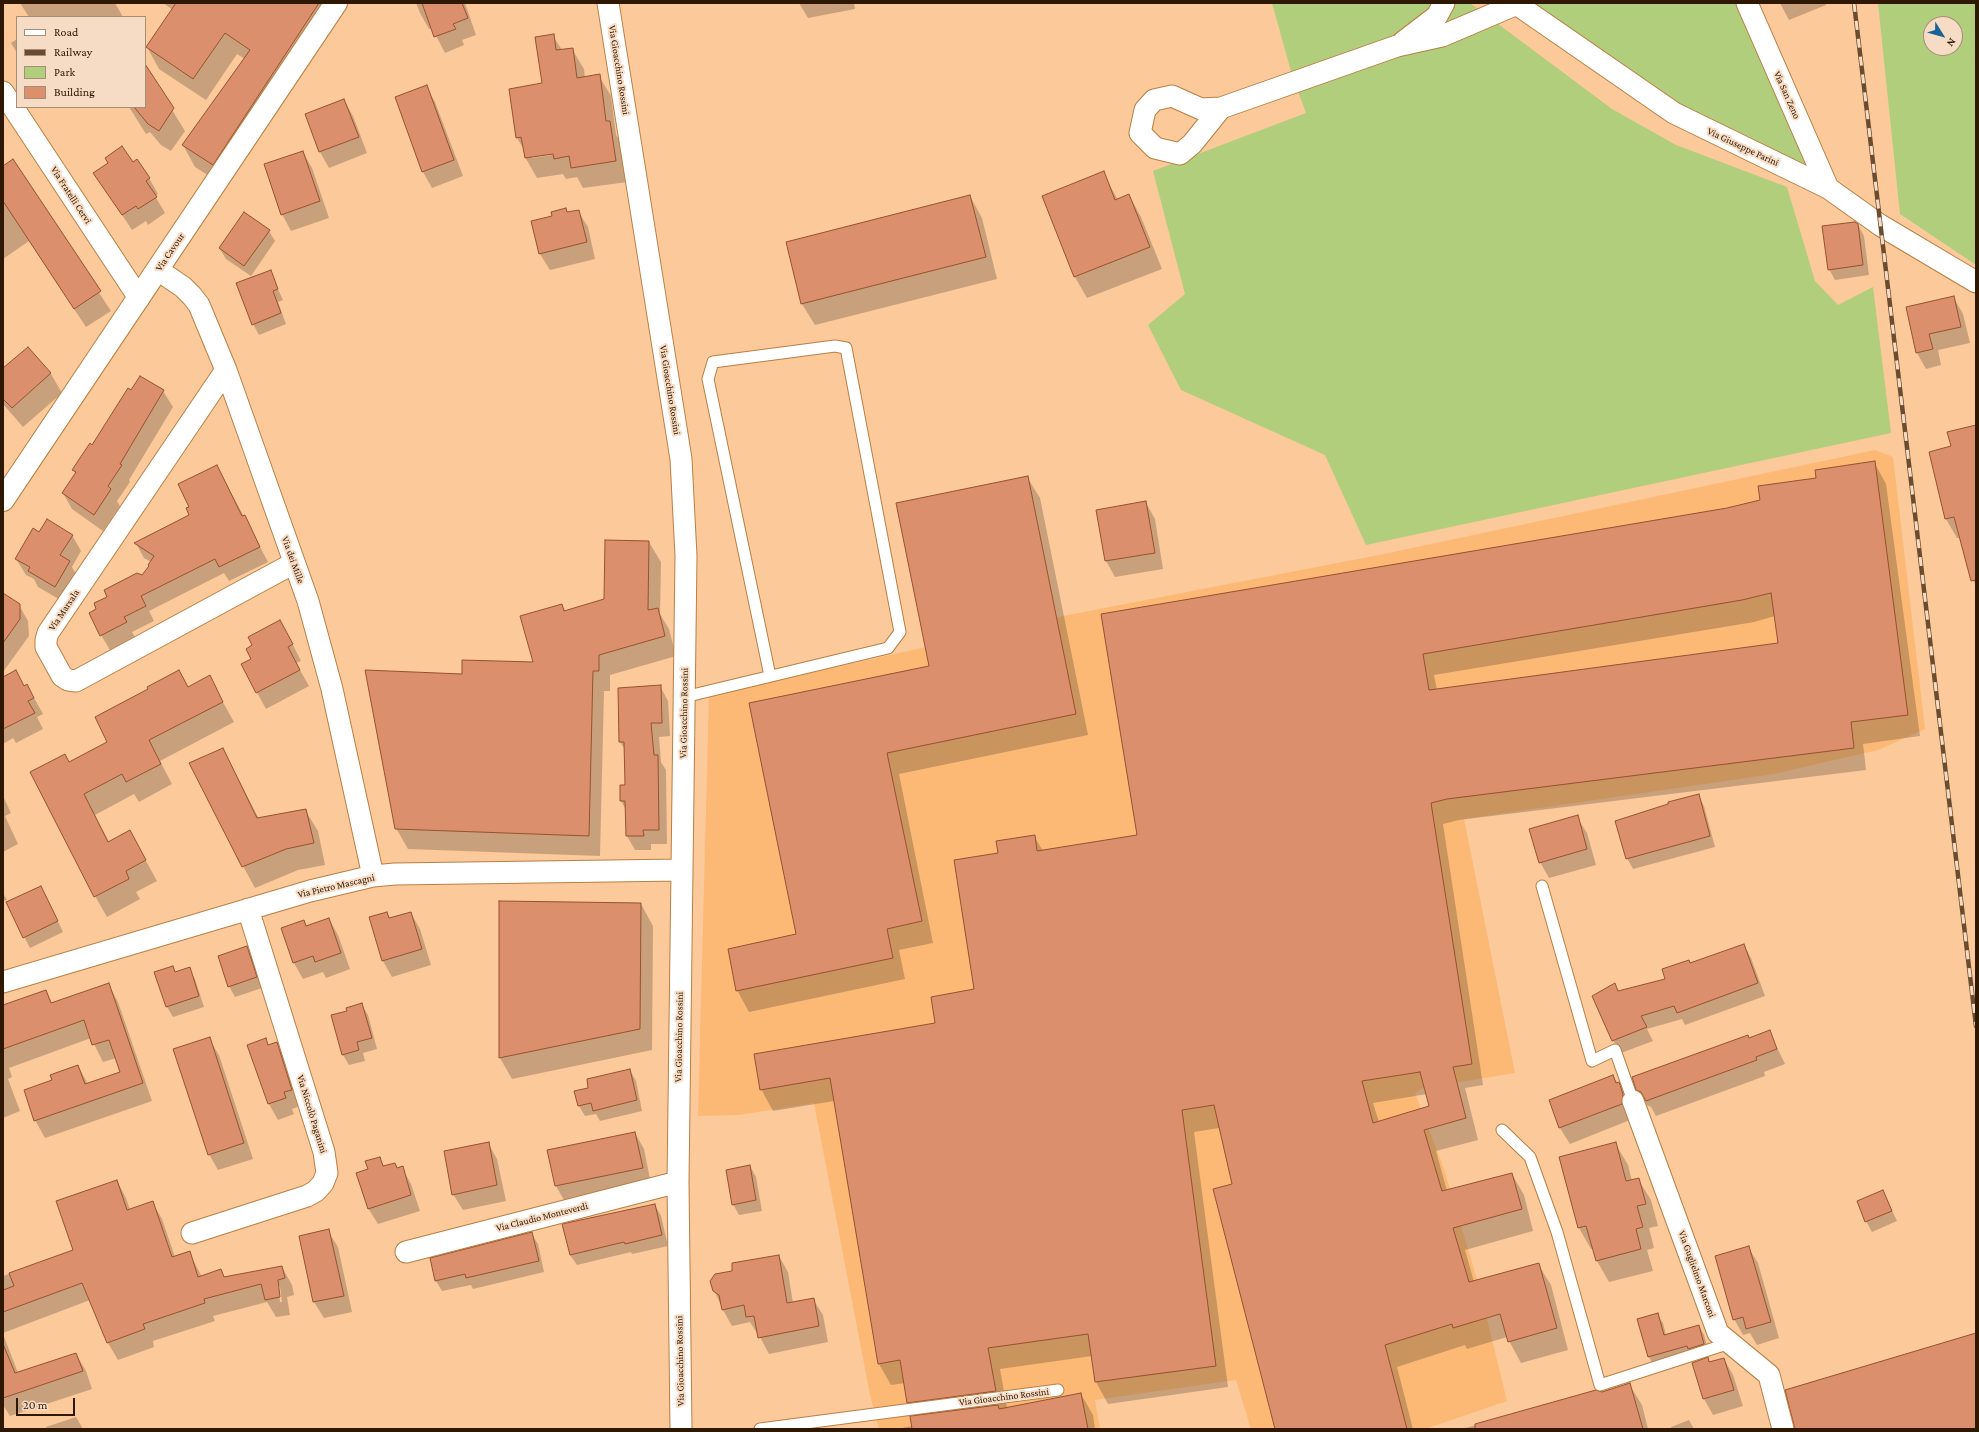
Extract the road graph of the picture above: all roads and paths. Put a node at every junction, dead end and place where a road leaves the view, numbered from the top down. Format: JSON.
{"nodes":[{"id":1,"x":336,"y":3,"type":"edge"},
{"id":2,"x":608,"y":3,"type":"edge"},
{"id":3,"x":1444,"y":3,"type":"edge"},
{"id":4,"x":1747,"y":3,"type":"edge"},
{"id":5,"x":1516,"y":4,"type":"edge"},
{"id":6,"x":1398,"y":46,"type":"junction"},
{"id":7,"x":3,"y":92,"type":"edge"},
{"id":8,"x":1221,"y":108,"type":"dead end"},
{"id":9,"x":1828,"y":188,"type":"junction"},
{"id":10,"x":158,"y":270,"type":"junction"},
{"id":11,"x":1976,"y":282,"type":"edge"},
{"id":12,"x":139,"y":298,"type":"junction"},
{"id":13,"x":226,"y":370,"type":"junction"},
{"id":14,"x":3,"y":500,"type":"edge"},
{"id":15,"x":294,"y":563,"type":"junction"},
{"id":16,"x":770,"y":676,"type":"junction"},
{"id":17,"x":684,"y":697,"type":"junction"},
{"id":18,"x":681,"y":870,"type":"junction"},
{"id":19,"x":373,"y":876,"type":"junction"},
{"id":20,"x":1542,"y":886,"type":"dead end"},
{"id":21,"x":248,"y":909,"type":"junction"},
{"id":22,"x":3,"y":982,"type":"edge"},
{"id":23,"x":1633,"y":1101,"type":"joint"},
{"id":24,"x":1502,"y":1130,"type":"dead end"},
{"id":25,"x":678,"y":1182,"type":"junction"},
{"id":26,"x":192,"y":1233,"type":"dead end"},
{"id":27,"x":406,"y":1252,"type":"dead end"},
{"id":28,"x":1730,"y":1343,"type":"junction"},
{"id":29,"x":1058,"y":1390,"type":"dead end"},
{"id":30,"x":681,"y":1429,"type":"edge"},
{"id":31,"x":760,"y":1429,"type":"edge"},
{"id":32,"x":1783,"y":1429,"type":"edge"}],
"edges":[{"from":1,"to":10,"type":"street","name":"Via Cavour"},
{"from":2,"to":17,"type":"street","name":"Via Gioacchino Rossini"},
{"from":3,"to":6,"type":"street"},
{"from":4,"to":9,"type":"street","name":"Via San Zeno"},
{"from":5,"to":6,"type":"street"},
{"from":5,"to":9,"type":"street","name":"Via Giuseppe Parini"},
{"from":6,"to":8,"type":"street"},
{"from":7,"to":12,"type":"street","name":"Via Fratelli Cervi"},
{"from":9,"to":11,"type":"street","name":"Via Giuseppe Parini"},
{"from":10,"to":12,"type":"street","name":"Via Cavour"},
{"from":10,"to":13,"type":"street","name":"Via dei Mille"},
{"from":12,"to":14,"type":"street","name":"Via Cavour"},
{"from":13,"to":15,"type":"street","name":"Via dei Mille"},
{"from":13,"to":15,"type":"street","name":"Via Marsala"},
{"from":15,"to":19,"type":"street","name":"Via dei Mille"},
{"from":16,"to":16,"type":"lane"},
{"from":16,"to":17,"type":"lane"},
{"from":17,"to":18,"type":"street","name":"Via Gioacchino Rossini"},
{"from":18,"to":19,"type":"street","name":"Via Pietro Mascagni"},
{"from":18,"to":25,"type":"street","name":"Via Gioacchino Rossini"},
{"from":19,"to":21,"type":"street","name":"Via Pietro Mascagni"},
{"from":20,"to":23,"type":"lane"},
{"from":21,"to":22,"type":"street","name":"Via Pietro Mascagni"},
{"from":21,"to":26,"type":"street","name":"Via Niccolò Paganini"},
{"from":23,"to":28,"type":"street","name":"Via Guglielmo Marconi"},
{"from":24,"to":28,"type":"lane"},
{"from":25,"to":27,"type":"street","name":"Via Claudio Monteverdi"},
{"from":25,"to":30,"type":"street","name":"Via Gioacchino Rossini"},
{"from":28,"to":32,"type":"street","name":"Via Guglielmo Marconi"},
{"from":29,"to":31,"type":"lane","name":"Via Gioacchino Rossini"}]}
